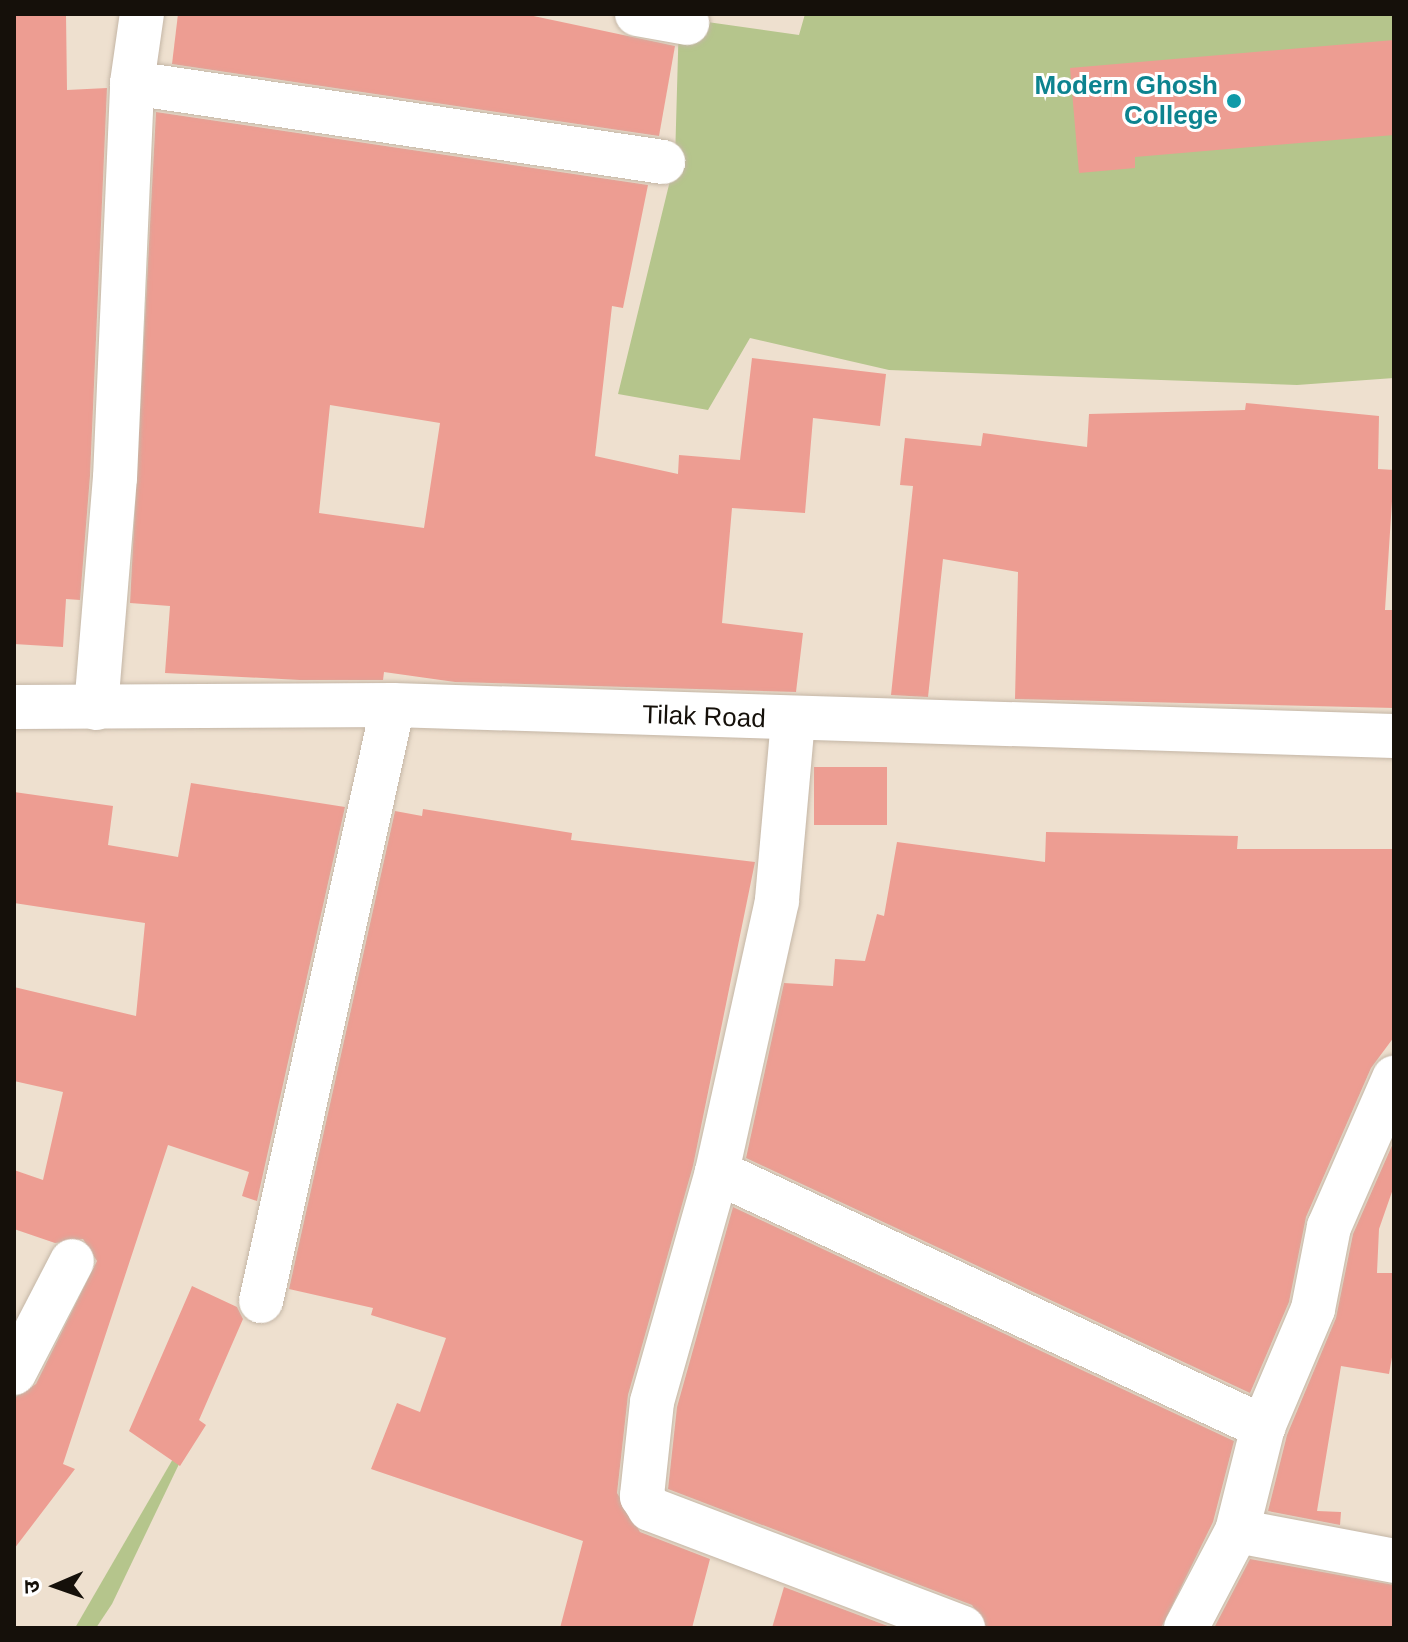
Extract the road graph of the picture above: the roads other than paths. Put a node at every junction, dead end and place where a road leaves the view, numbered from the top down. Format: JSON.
{"nodes":[{"id":1,"x":142,"y":14,"type":"edge"},
{"id":2,"x":637,"y":14,"type":"edge"},
{"id":3,"x":687,"y":23,"type":"dead end"},
{"id":4,"x":132,"y":83,"type":"junction"},
{"id":5,"x":663,"y":162,"type":"dead end"},
{"id":6,"x":393,"y":705,"type":"junction"},
{"id":7,"x":14,"y":707,"type":"edge"},
{"id":8,"x":96,"y":708,"type":"junction"},
{"id":9,"x":793,"y":720,"type":"junction"},
{"id":10,"x":1394,"y":736,"type":"edge"},
{"id":11,"x":1394,"y":1078,"type":"edge"},
{"id":12,"x":717,"y":1172,"type":"junction"},
{"id":13,"x":72,"y":1261,"type":"dead end"},
{"id":14,"x":261,"y":1301,"type":"dead end"},
{"id":15,"x":14,"y":1373,"type":"edge"},
{"id":16,"x":1263,"y":1427,"type":"junction"},
{"id":17,"x":1237,"y":1531,"type":"junction"},
{"id":18,"x":1394,"y":1561,"type":"edge"},
{"id":19,"x":963,"y":1628,"type":"edge"},
{"id":20,"x":1186,"y":1628,"type":"edge"}],
"edges":[{"from":1,"to":4,"type":"street"},
{"from":2,"to":3,"type":"street"},
{"from":4,"to":5,"type":"street"},
{"from":4,"to":8,"type":"street"},
{"from":6,"to":8,"type":"street","name":"Tilak Road"},
{"from":6,"to":9,"type":"street","name":"Tilak Road"},
{"from":6,"to":14,"type":"street"},
{"from":7,"to":8,"type":"street","name":"Tilak Road"},
{"from":9,"to":10,"type":"street","name":"Tilak Road"},
{"from":9,"to":12,"type":"street"},
{"from":11,"to":16,"type":"street"},
{"from":12,"to":16,"type":"street"},
{"from":12,"to":19,"type":"street"},
{"from":13,"to":15,"type":"street"},
{"from":16,"to":17,"type":"street"},
{"from":17,"to":18,"type":"street"},
{"from":17,"to":20,"type":"street"}]}
